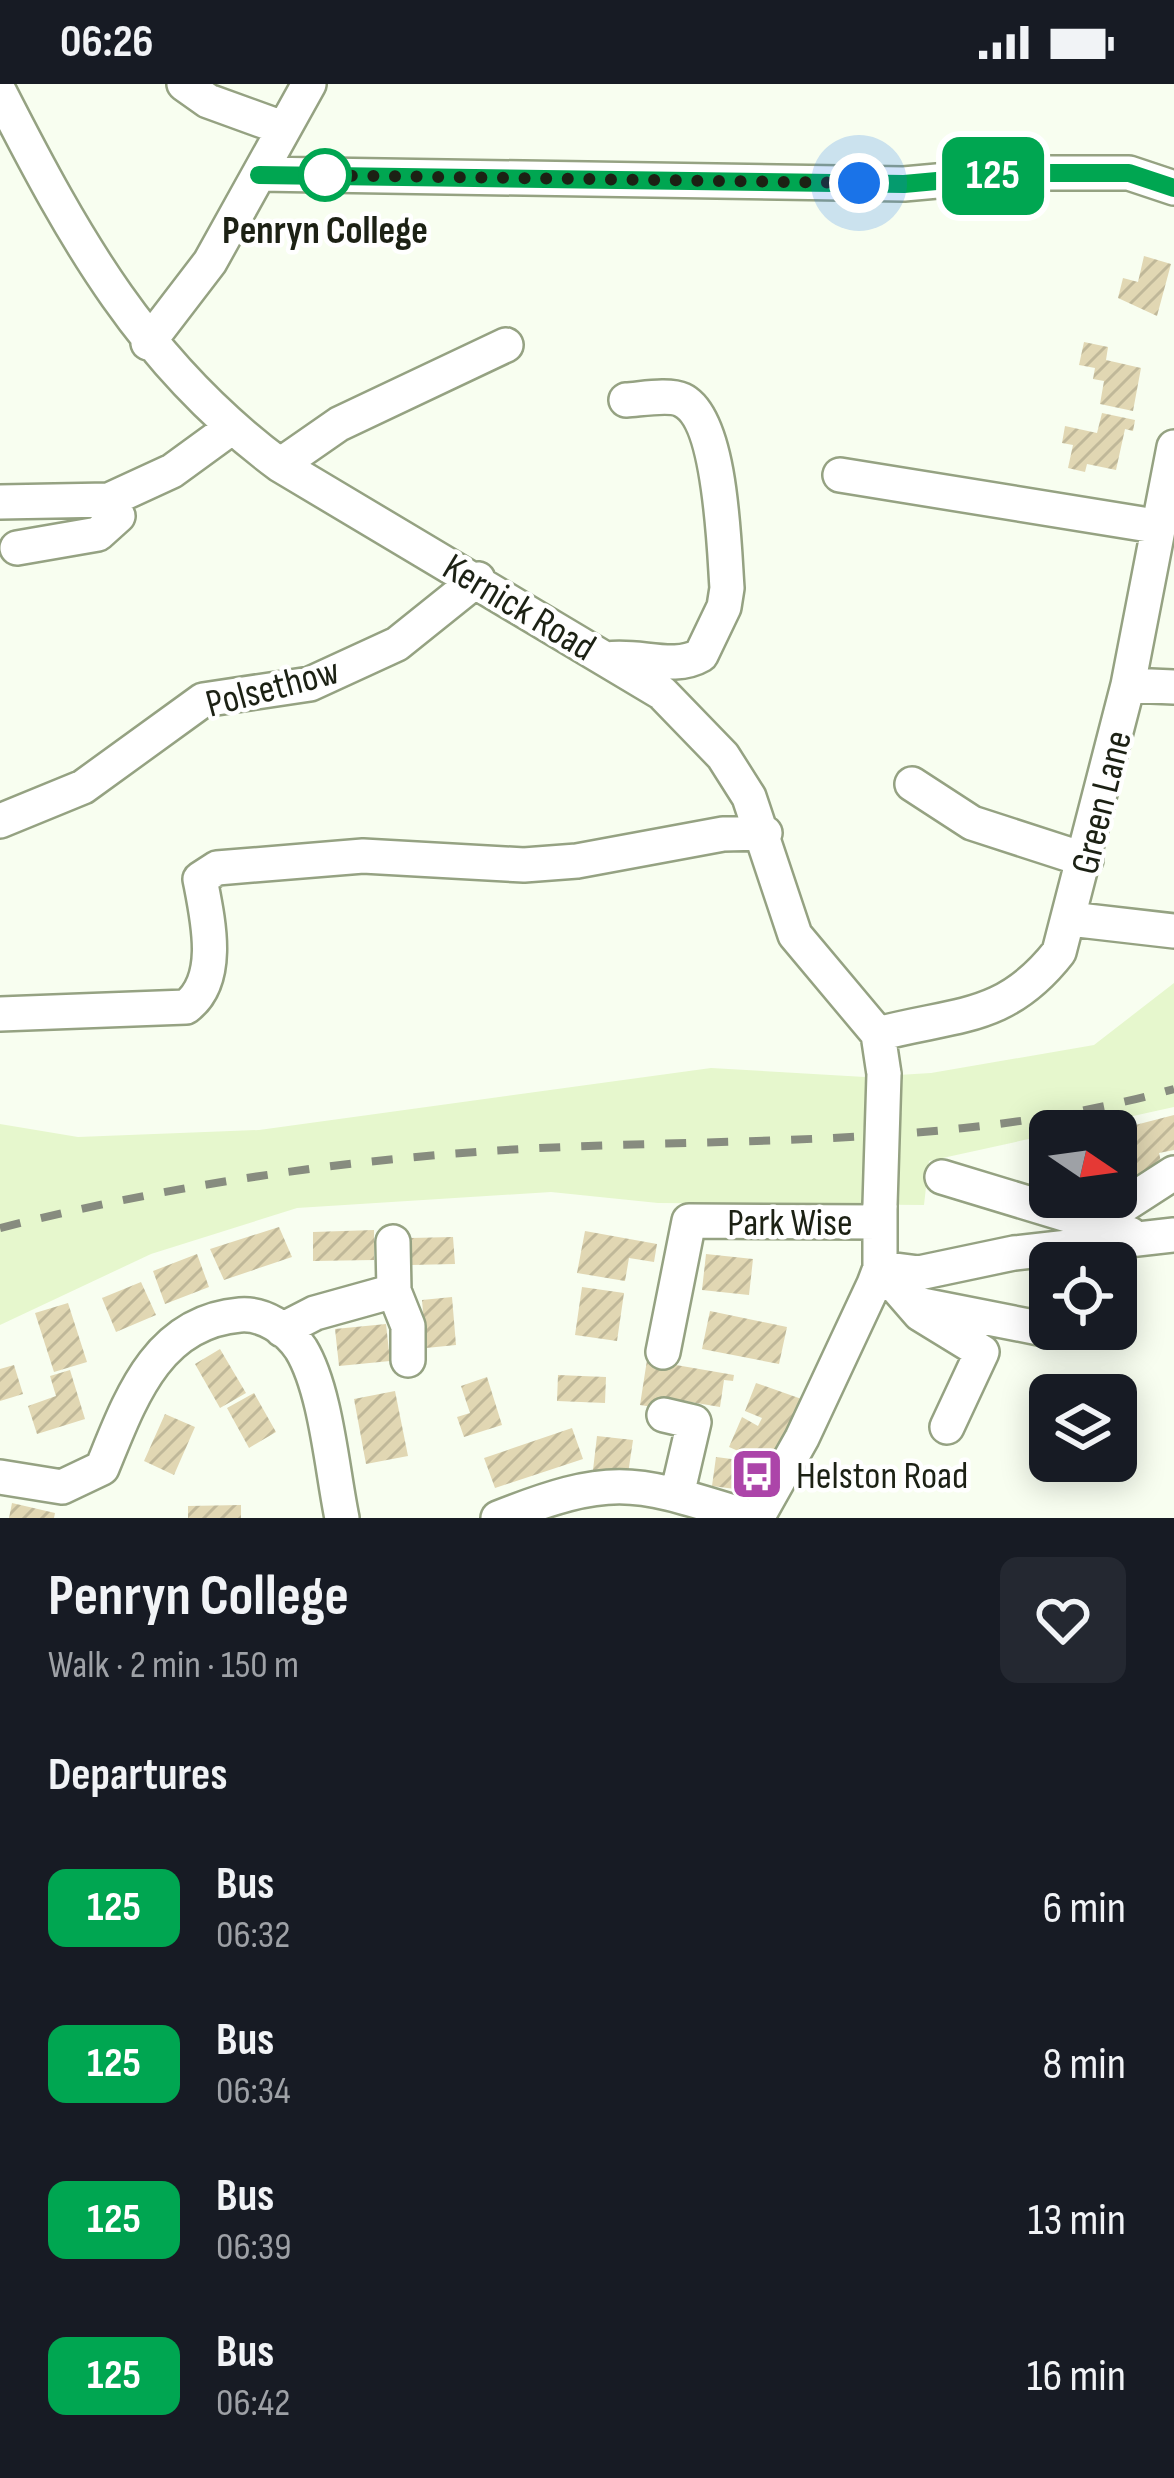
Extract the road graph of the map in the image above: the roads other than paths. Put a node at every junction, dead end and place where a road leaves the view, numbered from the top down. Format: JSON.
{"nodes":[{"id":1,"x":184,"y":84,"type":"edge"},
{"id":2,"x":309,"y":84,"type":"edge"},
{"id":3,"x":0,"y":93,"type":"edge"},
{"id":4,"x":280,"y":127,"type":"junction"},
{"id":5,"x":259,"y":175,"type":"junction"},
{"id":6,"x":1174,"y":188,"type":"edge"},
{"id":7,"x":148,"y":343,"type":"junction"},
{"id":8,"x":506,"y":345,"type":"dead end"},
{"id":9,"x":626,"y":400,"type":"dead end"},
{"id":10,"x":231,"y":428,"type":"junction"},
{"id":11,"x":1174,"y":447,"type":"edge"},
{"id":12,"x":280,"y":465,"type":"junction"},
{"id":13,"x":840,"y":475,"type":"dead end"},
{"id":14,"x":109,"y":500,"type":"junction"},
{"id":15,"x":0,"y":502,"type":"edge"},
{"id":16,"x":1154,"y":526,"type":"junction"},
{"id":17,"x":17,"y":548,"type":"dead end"},
{"id":18,"x":478,"y":579,"type":"junction"},
{"id":19,"x":608,"y":659,"type":"junction"},
{"id":20,"x":1128,"y":685,"type":"junction"},
{"id":21,"x":1174,"y":687,"type":"edge"},
{"id":22,"x":912,"y":784,"type":"dead end"},
{"id":23,"x":0,"y":821,"type":"edge"},
{"id":24,"x":765,"y":832,"type":"junction"},
{"id":25,"x":1087,"y":860,"type":"junction"},
{"id":26,"x":1070,"y":919,"type":"junction"},
{"id":27,"x":1174,"y":931,"type":"edge"},
{"id":28,"x":0,"y":1014,"type":"edge"},
{"id":29,"x":878,"y":1034,"type":"junction"},
{"id":30,"x":1174,"y":1173,"type":"edge"},
{"id":31,"x":991,"y":1176,"type":"dead end"},
{"id":32,"x":942,"y":1177,"type":"dead end"},
{"id":33,"x":1029,"y":1188,"type":"edge"},
{"id":34,"x":1137,"y":1197,"type":"edge"},
{"id":35,"x":880,"y":1214,"type":"junction"},
{"id":36,"x":1158,"y":1236,"type":"edge"},
{"id":37,"x":393,"y":1242,"type":"dead end"},
{"id":38,"x":880,"y":1268,"type":"junction"},
{"id":39,"x":394,"y":1291,"type":"junction"},
{"id":40,"x":908,"y":1303,"type":"junction"},
{"id":41,"x":1029,"y":1326,"type":"edge"},
{"id":42,"x":282,"y":1330,"type":"junction"},
{"id":43,"x":663,"y":1352,"type":"dead end"},
{"id":44,"x":408,"y":1360,"type":"dead end"},
{"id":45,"x":664,"y":1415,"type":"dead end"},
{"id":46,"x":947,"y":1427,"type":"dead end"},
{"id":47,"x":0,"y":1477,"type":"edge"},
{"id":48,"x":677,"y":1495,"type":"junction"},
{"id":49,"x":343,"y":1518,"type":"edge"},
{"id":50,"x":498,"y":1518,"type":"edge"},
{"id":51,"x":755,"y":1518,"type":"edge"}],
"edges":[{"from":1,"to":4,"type":"street"},
{"from":2,"to":4,"type":"street"},
{"from":3,"to":7,"type":"street","name":"Kernick Road"},
{"from":4,"to":5,"type":"street"},
{"from":5,"to":6,"type":"street"},
{"from":5,"to":7,"type":"street"},
{"from":7,"to":10,"type":"street","name":"Kernick Road"},
{"from":8,"to":12,"type":"street"},
{"from":9,"to":19,"type":"street"},
{"from":10,"to":12,"type":"street","name":"Kernick Road"},
{"from":10,"to":14,"type":"street"},
{"from":11,"to":16,"type":"street","name":"Green Lane"},
{"from":12,"to":18,"type":"street","name":"Kernick Road"},
{"from":13,"to":16,"type":"street"},
{"from":14,"to":15,"type":"street"},
{"from":14,"to":17,"type":"street"},
{"from":16,"to":20,"type":"street","name":"Green Lane"},
{"from":18,"to":19,"type":"street","name":"Kernick Road"},
{"from":18,"to":23,"type":"street","name":"Polsethow"},
{"from":19,"to":24,"type":"street","name":"Kernick Road"},
{"from":20,"to":21,"type":"street"},
{"from":20,"to":25,"type":"street","name":"Green Lane"},
{"from":22,"to":25,"type":"street"},
{"from":24,"to":28,"type":"street"},
{"from":24,"to":29,"type":"street","name":"Kernick Road"},
{"from":25,"to":26,"type":"street","name":"Green Lane"},
{"from":26,"to":27,"type":"street"},
{"from":26,"to":29,"type":"street","name":"Green Lane"},
{"from":29,"to":35,"type":"street","bridge":true},
{"from":30,"to":34,"type":"street"},
{"from":31,"to":33,"type":"street"},
{"from":32,"to":36,"type":"street"},
{"from":35,"to":38,"type":"street"},
{"from":35,"to":43,"type":"street","name":"Park Wise"},
{"from":36,"to":38,"type":"street"},
{"from":37,"to":39,"type":"street"},
{"from":38,"to":40,"type":"street"},
{"from":38,"to":51,"type":"street"},
{"from":39,"to":42,"type":"street"},
{"from":39,"to":44,"type":"street"},
{"from":40,"to":41,"type":"street"},
{"from":40,"to":46,"type":"street"},
{"from":42,"to":47,"type":"street"},
{"from":42,"to":49,"type":"street"},
{"from":45,"to":48,"type":"street"},
{"from":48,"to":50,"type":"street"},
{"from":48,"to":51,"type":"street"}]}
